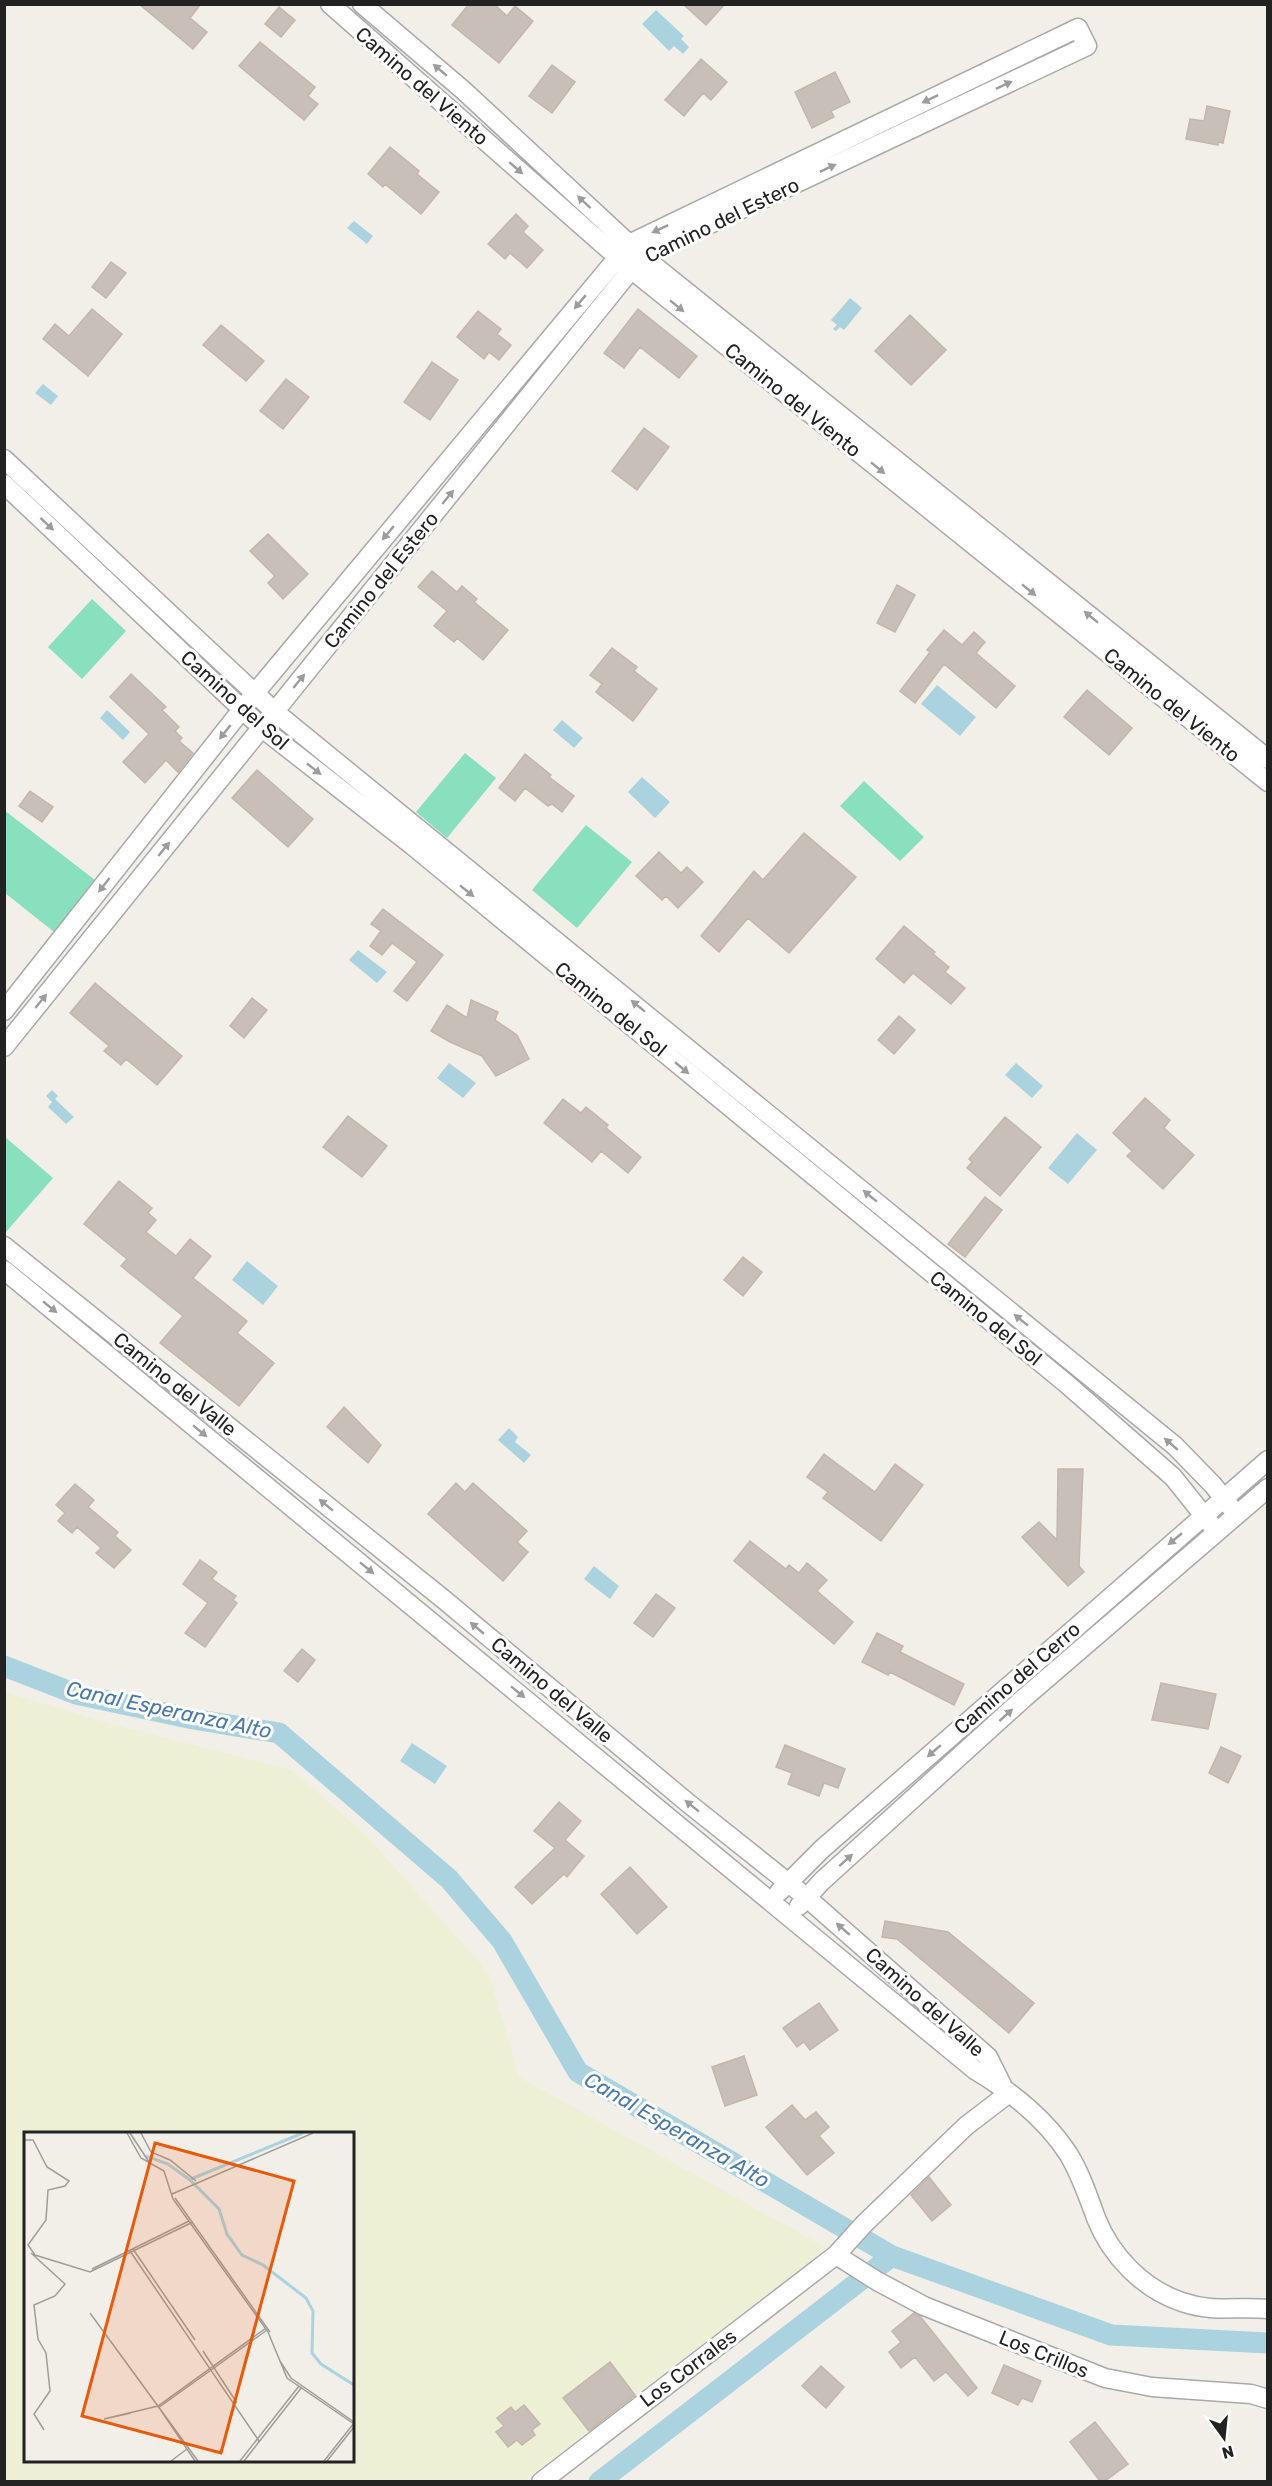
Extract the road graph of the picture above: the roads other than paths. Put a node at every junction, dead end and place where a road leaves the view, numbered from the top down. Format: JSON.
{"nodes":[{"id":1,"x":330,"y":4,"type":"edge"},
{"id":2,"x":362,"y":4,"type":"edge"},
{"id":3,"x":630,"y":256,"type":"junction"},
{"id":4,"x":4,"y":459,"type":"edge"},
{"id":5,"x":4,"y":484,"type":"edge"},
{"id":6,"x":255,"y":693,"type":"junction"},
{"id":7,"x":242,"y":709,"type":"junction"},
{"id":8,"x":275,"y":712,"type":"junction"},
{"id":9,"x":262,"y":728,"type":"junction"},
{"id":10,"x":1268,"y":759,"type":"edge"},
{"id":11,"x":1268,"y":782,"type":"edge"},
{"id":12,"x":4,"y":1011,"type":"edge"},
{"id":13,"x":4,"y":1047,"type":"edge"},
{"id":14,"x":4,"y":1246,"type":"edge"},
{"id":15,"x":4,"y":1270,"type":"edge"},
{"id":16,"x":1268,"y":1460,"type":"edge"},
{"id":17,"x":1268,"y":1488,"type":"edge"},
{"id":18,"x":1218,"y":1492,"type":"junction"},
{"id":19,"x":1204,"y":1514,"type":"junction"},
{"id":20,"x":1238,"y":1515,"type":"junction"},
{"id":21,"x":1217,"y":1532,"type":"junction"},
{"id":22,"x":788,"y":1884,"type":"junction"},
{"id":23,"x":806,"y":1897,"type":"junction"},
{"id":24,"x":771,"y":1900,"type":"junction"},
{"id":25,"x":790,"y":1916,"type":"junction"},
{"id":26,"x":1006,"y":2090,"type":"junction"},
{"id":27,"x":836,"y":2255,"type":"junction"},
{"id":28,"x":1268,"y":2309,"type":"edge"},
{"id":29,"x":1268,"y":2399,"type":"edge"},
{"id":30,"x":541,"y":2481,"type":"edge"}],
"edges":[{"from":1,"to":3,"type":"street","name":"Camino del Viento","one_way":true},
{"from":3,"to":2,"type":"street","name":"Camino del Viento","one_way":true},
{"from":3,"to":3,"type":"street","name":"Camino del Estero","one_way":true},
{"from":3,"to":6,"type":"street","name":"Camino del Estero","one_way":true},
{"from":8,"to":3,"type":"street","name":"Camino del Estero","one_way":true},
{"from":10,"to":3,"type":"street","name":"Camino del Viento","one_way":true},
{"from":3,"to":11,"type":"street","name":"Camino del Viento","one_way":true},
{"from":4,"to":6,"type":"street","name":"Camino del Sol"},
{"from":5,"to":7,"type":"street","name":"Camino del Sol","one_way":true},
{"from":6,"to":7,"type":"street","name":"Camino del Estero"},
{"from":6,"to":8,"type":"street","name":"Camino del Sol"},
{"from":7,"to":9,"type":"street","name":"Camino del Sol"},
{"from":7,"to":12,"type":"street","name":"Camino del Estero","one_way":true},
{"from":8,"to":9,"type":"street","name":"Camino del Estero"},
{"from":18,"to":8,"type":"street","name":"Camino del Sol","one_way":true},
{"from":13,"to":9,"type":"street","name":"Camino del Estero","one_way":true},
{"from":9,"to":19,"type":"street","name":"Camino del Sol","one_way":true},
{"from":22,"to":14,"type":"street","name":"Camino del Valle","one_way":true},
{"from":15,"to":24,"type":"street","name":"Camino del Valle","one_way":true},
{"from":16,"to":18,"type":"street","name":"Camino del Cerro"},
{"from":17,"to":20,"type":"street","name":"Camino del Cerro"},
{"from":18,"to":19,"type":"street","name":"Camino del Cerro"},
{"from":18,"to":20,"type":"street","name":"Camino del Sol"},
{"from":19,"to":21,"type":"street","name":"Camino del Sol"},
{"from":19,"to":22,"type":"street","name":"Camino del Cerro","one_way":true},
{"from":20,"to":21,"type":"street","name":"Camino del Cerro"},
{"from":23,"to":21,"type":"street","name":"Camino del Cerro","one_way":true},
{"from":22,"to":23,"type":"street","name":"Camino del Valle"},
{"from":22,"to":24,"type":"street","name":"Camino del Cerro"},
{"from":23,"to":25,"type":"street","name":"Camino del Cerro"},
{"from":26,"to":23,"type":"street","name":"Camino del Valle","one_way":true},
{"from":24,"to":25,"type":"street","name":"Camino del Valle"},
{"from":25,"to":26,"type":"street","name":"Camino del Valle"},
{"from":26,"to":27,"type":"street","name":"Los Corrales"},
{"from":26,"to":28,"type":"street"},
{"from":27,"to":29,"type":"street","name":"Los Crillos"},
{"from":27,"to":30,"type":"street","name":"Los Corrales"}]}
